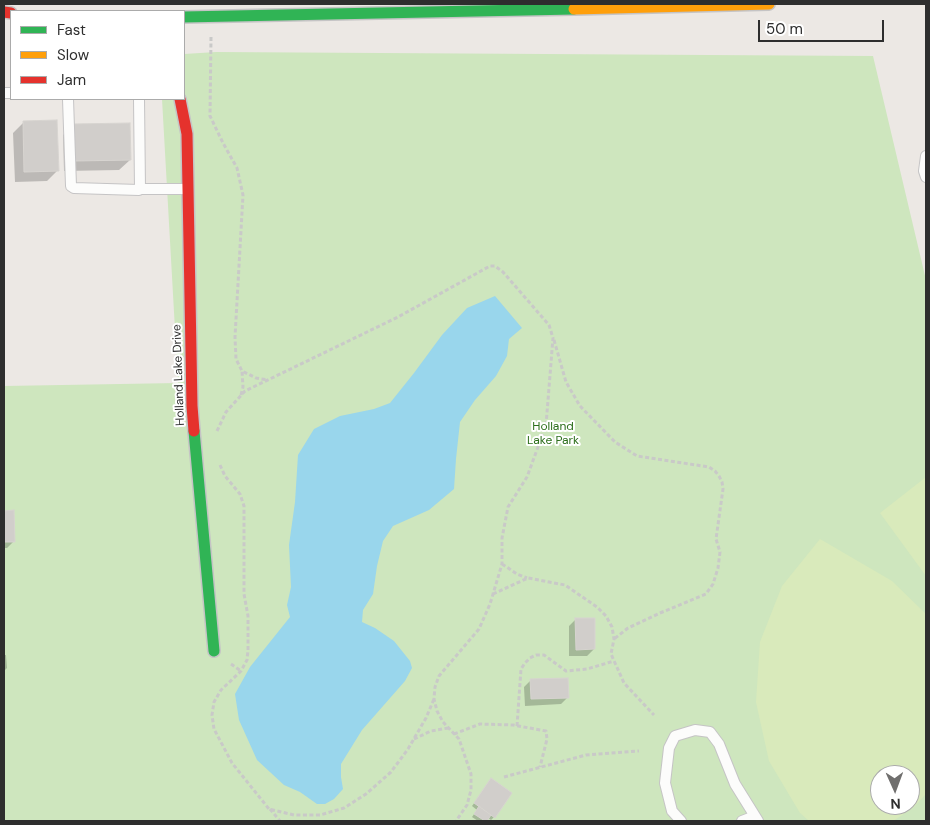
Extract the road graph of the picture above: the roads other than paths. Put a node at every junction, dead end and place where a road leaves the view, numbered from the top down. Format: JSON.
{"nodes":[{"id":1,"x":769,"y":4,"type":"edge"},
{"id":2,"x":185,"y":17,"type":"edge"},
{"id":3,"x":68,"y":100,"type":"edge"},
{"id":4,"x":139,"y":100,"type":"edge"},
{"id":5,"x":180,"y":100,"type":"edge"},
{"id":6,"x":926,"y":156,"type":"edge"},
{"id":7,"x":926,"y":177,"type":"edge"},
{"id":8,"x":140,"y":189,"type":"junction"},
{"id":9,"x":188,"y":190,"type":"junction"},
{"id":10,"x":214,"y":651,"type":"dead end"},
{"id":11,"x":757,"y":818,"type":"edge"},
{"id":12,"x":681,"y":821,"type":"edge"},
{"id":13,"x":742,"y":821,"type":"edge"}],
"edges":[{"from":1,"to":2,"type":"main road"},
{"from":3,"to":8,"type":"lane"},
{"from":4,"to":8,"type":"lane"},
{"from":5,"to":9,"type":"main road","name":"Holland Lake Drive"},
{"from":6,"to":7,"type":"lane"},
{"from":8,"to":9,"type":"lane"},
{"from":9,"to":10,"type":"main road","name":"Holland Lake Drive"},
{"from":11,"to":12,"type":"lane"},
{"from":11,"to":13,"type":"lane"}]}
